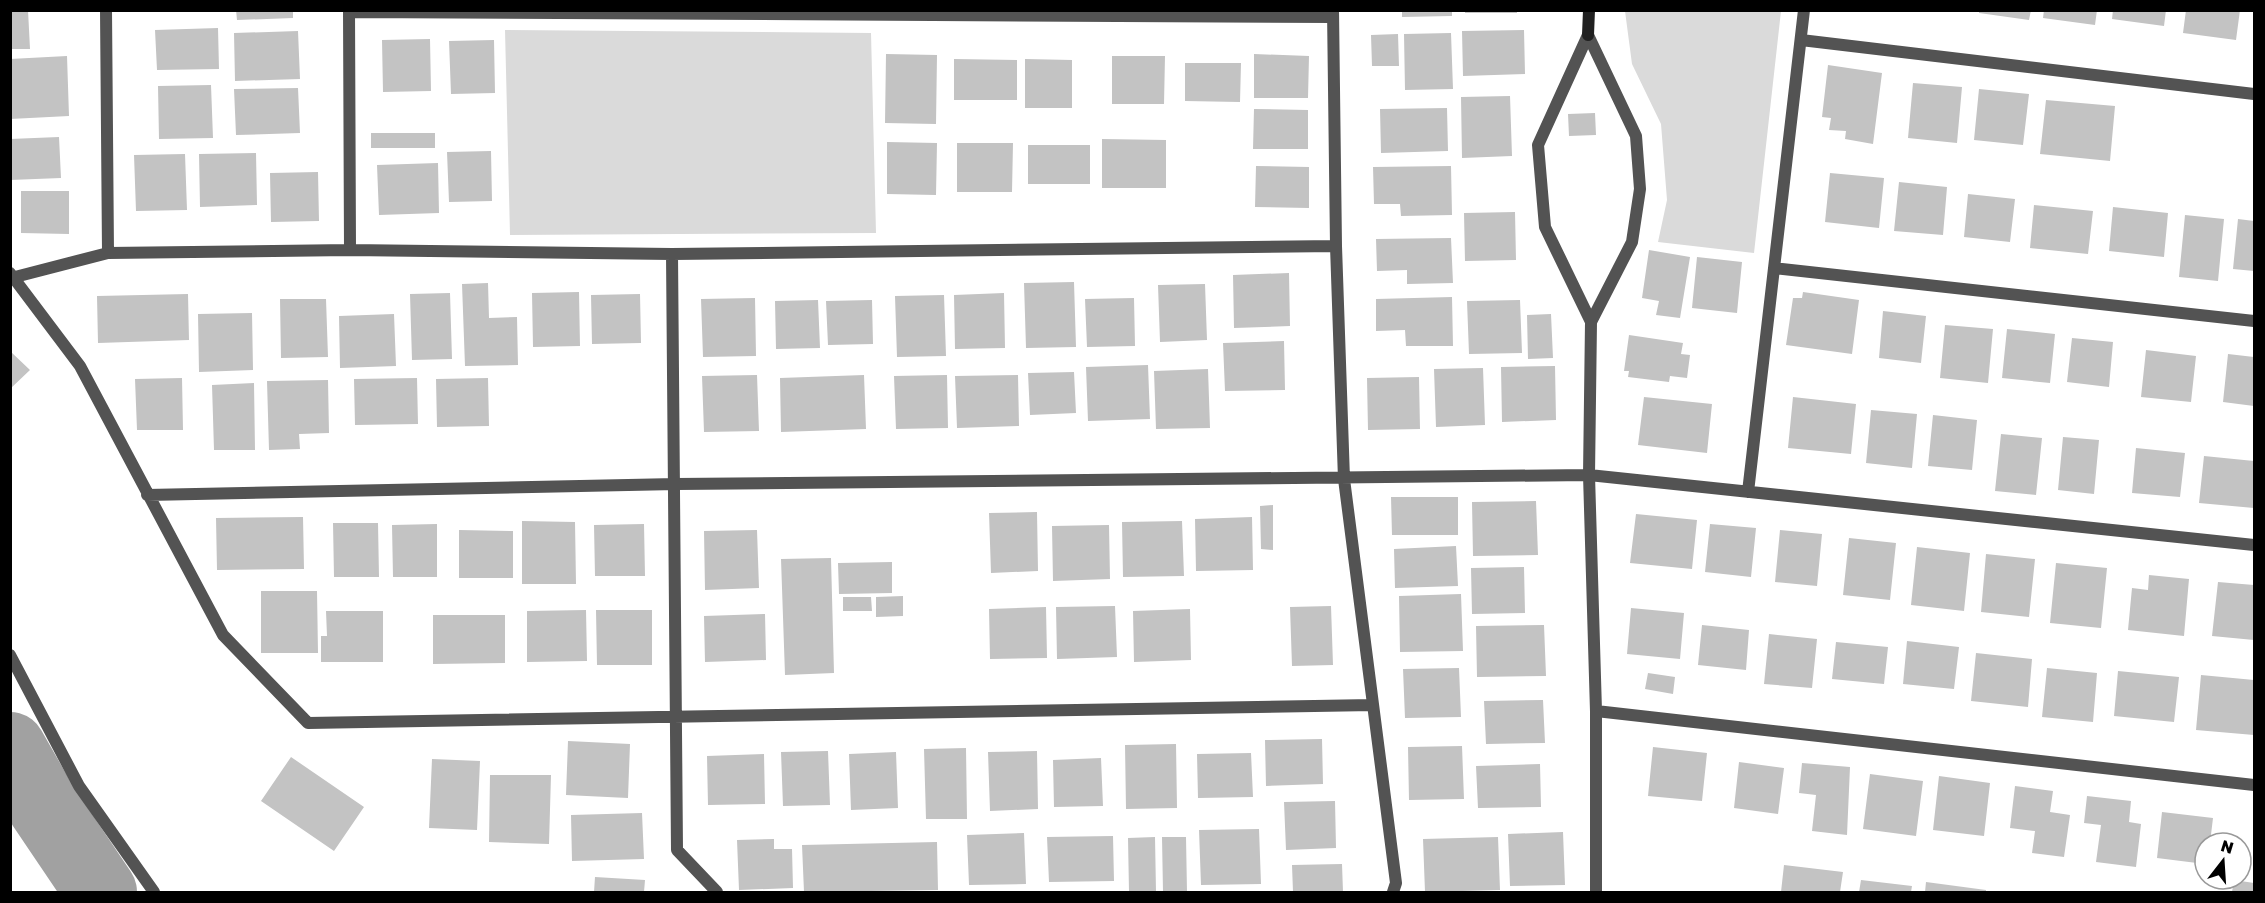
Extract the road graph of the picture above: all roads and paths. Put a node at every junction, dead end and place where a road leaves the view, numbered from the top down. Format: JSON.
{"nodes":[{"id":1,"x":106,"y":10,"type":"edge"},
{"id":2,"x":1589,"y":10,"type":"edge"},
{"id":3,"x":1804,"y":10,"type":"edge"},
{"id":4,"x":349,"y":11,"type":"edge"},
{"id":5,"x":1333,"y":14,"type":"edge"},
{"id":6,"x":1588,"y":35,"type":"junction"},
{"id":7,"x":1801,"y":40,"type":"junction"},
{"id":8,"x":2254,"y":94,"type":"edge"},
{"id":9,"x":1336,"y":246,"type":"junction"},
{"id":10,"x":350,"y":250,"type":"junction"},
{"id":11,"x":108,"y":253,"type":"junction"},
{"id":12,"x":672,"y":254,"type":"junction"},
{"id":13,"x":1774,"y":268,"type":"junction"},
{"id":14,"x":13,"y":275,"type":"edge"},
{"id":15,"x":2254,"y":321,"type":"edge"},
{"id":16,"x":1591,"y":322,"type":"junction"},
{"id":17,"x":1589,"y":475,"type":"junction"},
{"id":18,"x":1344,"y":479,"type":"junction"},
{"id":19,"x":676,"y":484,"type":"junction"},
{"id":20,"x":1748,"y":492,"type":"junction"},
{"id":21,"x":147,"y":495,"type":"junction"},
{"id":22,"x":2254,"y":545,"type":"edge"},
{"id":23,"x":10,"y":655,"type":"edge"},
{"id":24,"x":1373,"y":705,"type":"junction"},
{"id":25,"x":1596,"y":711,"type":"junction"},
{"id":26,"x":676,"y":716,"type":"junction"},
{"id":27,"x":2254,"y":785,"type":"edge"},
{"id":28,"x":154,"y":892,"type":"edge"},
{"id":29,"x":717,"y":892,"type":"edge"},
{"id":30,"x":1393,"y":892,"type":"edge"},
{"id":31,"x":1596,"y":892,"type":"edge"}],
"edges":[{"from":1,"to":11,"type":"street"},
{"from":2,"to":6,"type":"street"},
{"from":3,"to":7,"type":"street"},
{"from":4,"to":5,"type":"street"},
{"from":4,"to":10,"type":"street"},
{"from":5,"to":9,"type":"street"},
{"from":6,"to":16,"type":"street"},
{"from":6,"to":16,"type":"street"},
{"from":7,"to":8,"type":"street"},
{"from":7,"to":13,"type":"street"},
{"from":9,"to":12,"type":"street"},
{"from":9,"to":18,"type":"street"},
{"from":10,"to":11,"type":"street"},
{"from":10,"to":12,"type":"street"},
{"from":11,"to":14,"type":"street"},
{"from":12,"to":19,"type":"street"},
{"from":13,"to":15,"type":"street"},
{"from":13,"to":20,"type":"street"},
{"from":14,"to":21,"type":"street"},
{"from":16,"to":17,"type":"street"},
{"from":17,"to":18,"type":"street"},
{"from":17,"to":20,"type":"street"},
{"from":17,"to":25,"type":"street"},
{"from":18,"to":19,"type":"street"},
{"from":18,"to":24,"type":"street"},
{"from":19,"to":21,"type":"street"},
{"from":19,"to":26,"type":"street"},
{"from":20,"to":22,"type":"street"},
{"from":21,"to":26,"type":"street"},
{"from":23,"to":28,"type":"street"},
{"from":24,"to":26,"type":"street"},
{"from":24,"to":30,"type":"street"},
{"from":25,"to":27,"type":"street"},
{"from":25,"to":31,"type":"street"},
{"from":26,"to":29,"type":"street"}]}
